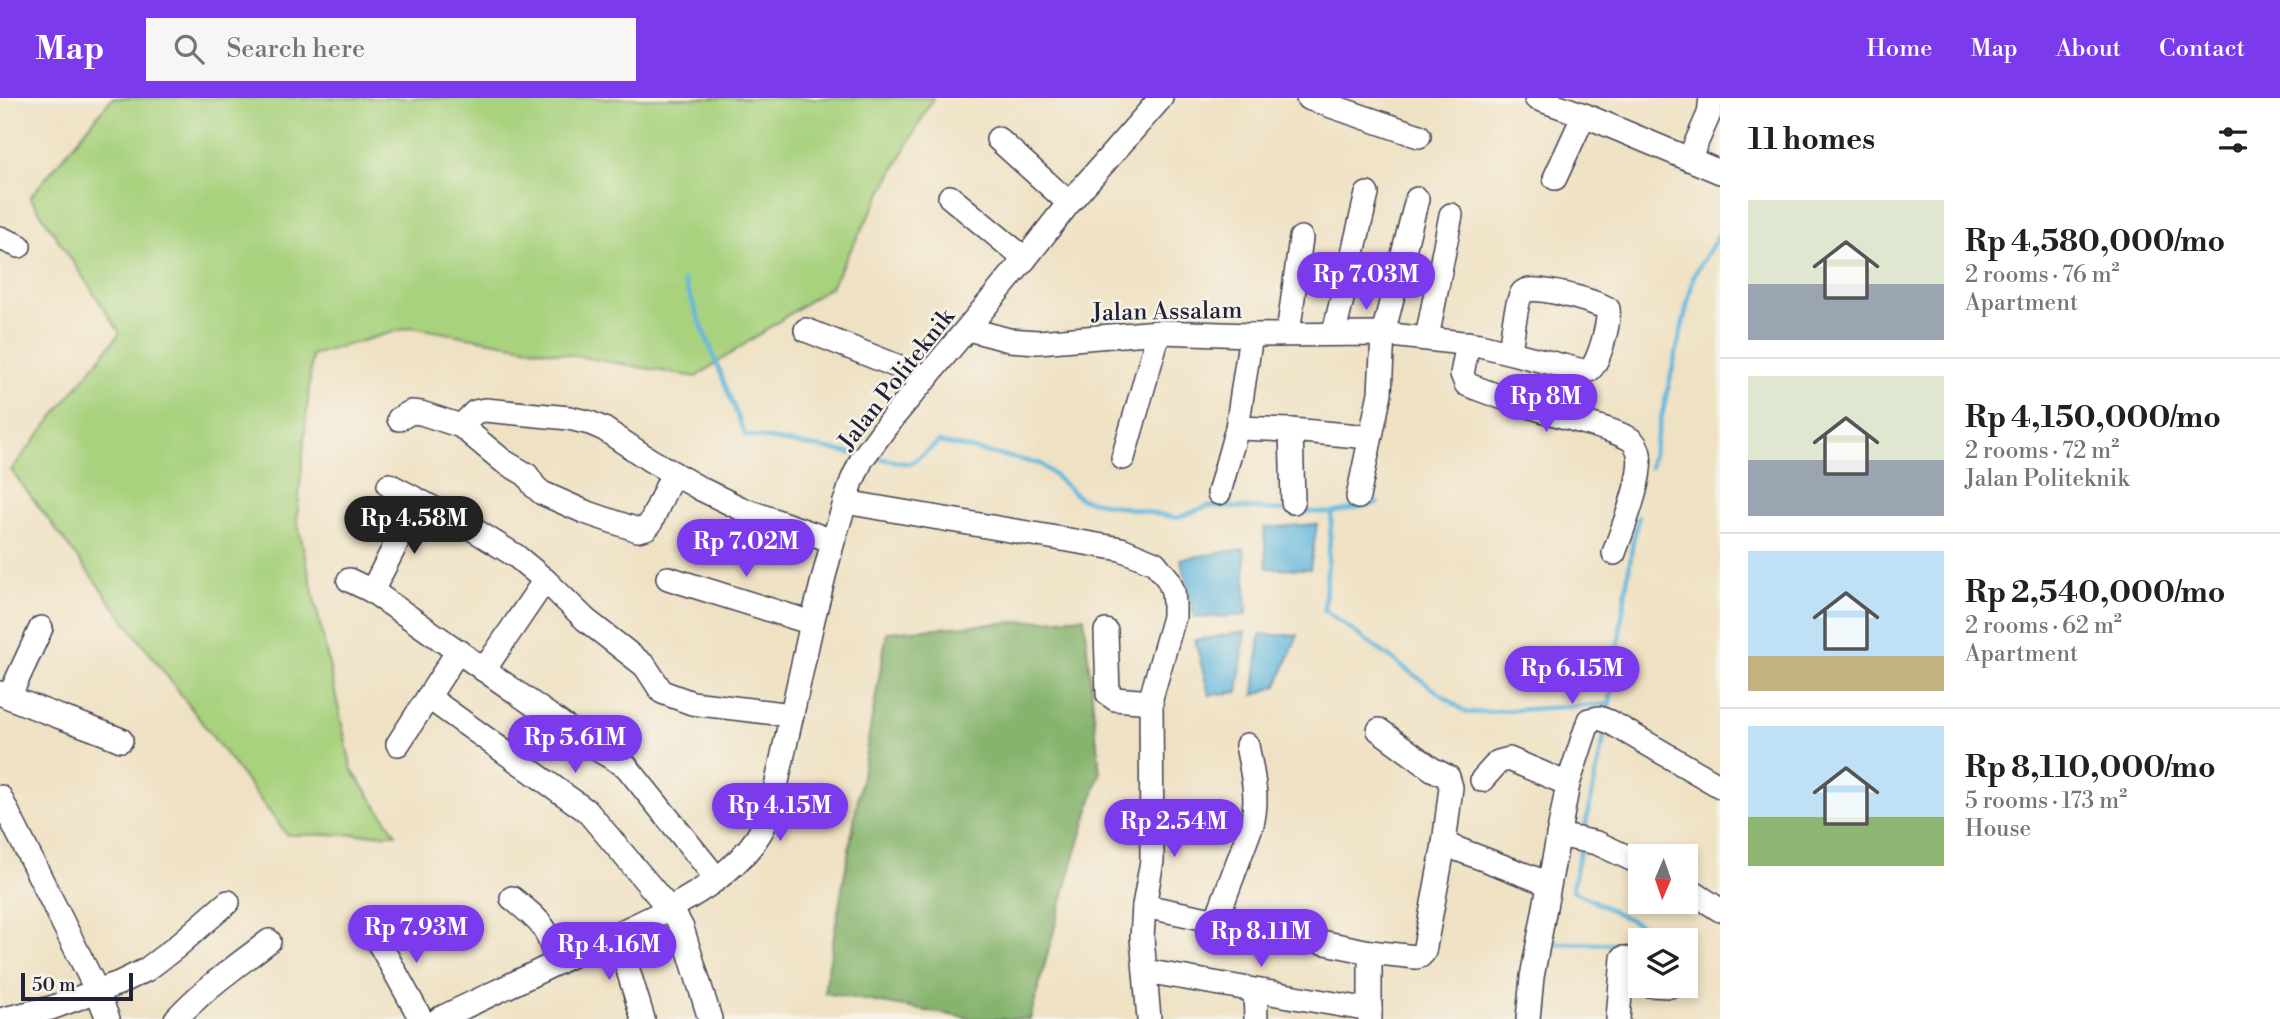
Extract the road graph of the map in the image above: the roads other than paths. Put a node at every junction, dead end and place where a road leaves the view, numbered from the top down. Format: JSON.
{"nodes":[{"id":1,"x":1161,"y":98,"type":"edge"},
{"id":2,"x":1308,"y":98,"type":"edge"},
{"id":3,"x":1536,"y":98,"type":"edge"},
{"id":4,"x":1711,"y":98,"type":"edge"},
{"id":5,"x":1584,"y":116,"type":"junction"},
{"id":6,"x":1419,"y":136,"type":"dead end"},
{"id":7,"x":998,"y":139,"type":"dead end"},
{"id":8,"x":1689,"y":159,"type":"junction"},
{"id":9,"x":1720,"y":172,"type":"edge"},
{"id":10,"x":1555,"y":178,"type":"dead end"},
{"id":11,"x":1367,"y":194,"type":"dead end"},
{"id":12,"x":950,"y":197,"type":"dead end"},
{"id":13,"x":1417,"y":199,"type":"dead end"},
{"id":14,"x":1069,"y":203,"type":"junction"},
{"id":15,"x":1451,"y":215,"type":"dead end"},
{"id":16,"x":1301,"y":238,"type":"dead end"},
{"id":17,"x":1025,"y":259,"type":"junction"},
{"id":18,"x":968,"y":329,"type":"junction"},
{"id":19,"x":806,"y":330,"type":"dead end"},
{"id":20,"x":1159,"y":332,"type":"junction"},
{"id":21,"x":1334,"y":333,"type":"junction"},
{"id":22,"x":1288,"y":334,"type":"junction"},
{"id":23,"x":1383,"y":334,"type":"junction"},
{"id":24,"x":1251,"y":335,"type":"junction"},
{"id":25,"x":1427,"y":338,"type":"junction"},
{"id":26,"x":1468,"y":343,"type":"junction"},
{"id":27,"x":1510,"y":351,"type":"junction"},
{"id":28,"x":927,"y":378,"type":"junction"},
{"id":29,"x":398,"y":419,"type":"dead end"},
{"id":30,"x":461,"y":426,"type":"junction"},
{"id":31,"x":1237,"y":428,"type":"junction"},
{"id":32,"x":1291,"y":430,"type":"junction"},
{"id":33,"x":1370,"y":437,"type":"junction"},
{"id":34,"x":1123,"y":457,"type":"dead end"},
{"id":35,"x":673,"y":473,"type":"junction"},
{"id":36,"x":389,"y":485,"type":"dead end"},
{"id":37,"x":1219,"y":493,"type":"dead end"},
{"id":38,"x":1358,"y":497,"type":"dead end"},
{"id":39,"x":418,"y":501,"type":"junction"},
{"id":40,"x":845,"y":502,"type":"junction"},
{"id":41,"x":1293,"y":502,"type":"dead end"},
{"id":42,"x":833,"y":541,"type":"junction"},
{"id":43,"x":1614,"y":553,"type":"dead end"},
{"id":44,"x":668,"y":578,"type":"dead end"},
{"id":45,"x":349,"y":580,"type":"dead end"},
{"id":46,"x":545,"y":580,"type":"junction"},
{"id":47,"x":372,"y":591,"type":"junction"},
{"id":48,"x":812,"y":623,"type":"junction"},
{"id":49,"x":41,"y":628,"type":"dead end"},
{"id":50,"x":1106,"y":631,"type":"dead end"},
{"id":51,"x":458,"y":651,"type":"junction"},
{"id":52,"x":484,"y":670,"type":"junction"},
{"id":53,"x":5,"y":695,"type":"edge"},
{"id":54,"x":428,"y":697,"type":"junction"},
{"id":55,"x":1152,"y":698,"type":"junction"},
{"id":56,"x":792,"y":715,"type":"junction"},
{"id":57,"x":1379,"y":730,"type":"dead end"},
{"id":58,"x":121,"y":740,"type":"dead end"},
{"id":59,"x":398,"y":744,"type":"dead end"},
{"id":60,"x":1247,"y":746,"type":"dead end"},
{"id":61,"x":1482,"y":780,"type":"dead end"},
{"id":62,"x":1568,"y":783,"type":"junction"},
{"id":63,"x":1720,"y":786,"type":"edge"},
{"id":64,"x":0,"y":797,"type":"edge"},
{"id":65,"x":1572,"y":837,"type":"junction"},
{"id":66,"x":1444,"y":844,"type":"junction"},
{"id":67,"x":1628,"y":858,"type":"edge"},
{"id":68,"x":717,"y":879,"type":"junction"},
{"id":69,"x":1549,"y":884,"type":"junction"},
{"id":70,"x":1698,"y":896,"type":"edge"},
{"id":71,"x":512,"y":898,"type":"dead end"},
{"id":72,"x":228,"y":902,"type":"dead end"},
{"id":73,"x":1144,"y":906,"type":"junction"},
{"id":74,"x":670,"y":910,"type":"junction"},
{"id":75,"x":1720,"y":910,"type":"edge"},
{"id":76,"x":1216,"y":921,"type":"junction"},
{"id":77,"x":373,"y":933,"type":"dead end"},
{"id":78,"x":617,"y":934,"type":"junction"},
{"id":79,"x":269,"y":941,"type":"dead end"},
{"id":80,"x":1370,"y":952,"type":"junction"},
{"id":81,"x":1623,"y":958,"type":"dead end"},
{"id":82,"x":557,"y":963,"type":"junction"},
{"id":83,"x":1145,"y":971,"type":"junction"},
{"id":84,"x":1628,"y":974,"type":"edge"},
{"id":85,"x":97,"y":991,"type":"junction"},
{"id":86,"x":1255,"y":991,"type":"junction"},
{"id":87,"x":1628,"y":992,"type":"edge"},
{"id":88,"x":1370,"y":1015,"type":"edge"},
{"id":89,"x":4,"y":1019,"type":"edge"},
{"id":90,"x":108,"y":1019,"type":"edge"},
{"id":91,"x":176,"y":1019,"type":"edge"},
{"id":92,"x":421,"y":1019,"type":"edge"},
{"id":93,"x":439,"y":1019,"type":"edge"},
{"id":94,"x":643,"y":1019,"type":"edge"},
{"id":95,"x":710,"y":1019,"type":"edge"},
{"id":96,"x":1149,"y":1019,"type":"edge"},
{"id":97,"x":1256,"y":1019,"type":"edge"},
{"id":98,"x":1528,"y":1019,"type":"edge"},
{"id":99,"x":1618,"y":1019,"type":"edge"}],
"edges":[{"from":1,"to":14,"type":"street","name":"Jalan Politeknik"},
{"from":2,"to":6,"type":"street"},
{"from":3,"to":5,"type":"street"},
{"from":4,"to":8,"type":"street"},
{"from":5,"to":8,"type":"street"},
{"from":5,"to":10,"type":"street"},
{"from":7,"to":14,"type":"street"},
{"from":8,"to":9,"type":"street"},
{"from":11,"to":21,"type":"street"},
{"from":12,"to":17,"type":"street"},
{"from":13,"to":23,"type":"street"},
{"from":14,"to":17,"type":"street","name":"Jalan Politeknik"},
{"from":15,"to":25,"type":"street"},
{"from":16,"to":22,"type":"street"},
{"from":17,"to":18,"type":"street","name":"Jalan Politeknik"},
{"from":18,"to":20,"type":"street","name":"Jalan Assalam"},
{"from":18,"to":28,"type":"street","name":"Jalan Politeknik"},
{"from":19,"to":28,"type":"street"},
{"from":20,"to":24,"type":"street","name":"Jalan Assalam"},
{"from":20,"to":34,"type":"street"},
{"from":21,"to":22,"type":"street","name":"Jalan Assalam"},
{"from":21,"to":23,"type":"street","name":"Jalan Assalam"},
{"from":22,"to":24,"type":"street","name":"Jalan Assalam"},
{"from":23,"to":25,"type":"street","name":"Jalan Assalam"},
{"from":23,"to":33,"type":"street"},
{"from":24,"to":31,"type":"street"},
{"from":25,"to":26,"type":"street","name":"Jalan Assalam"},
{"from":26,"to":27,"type":"street","name":"Jalan Assalam"},
{"from":26,"to":43,"type":"street"},
{"from":27,"to":27,"type":"street","name":"Jalan Assalam"},
{"from":28,"to":40,"type":"street","name":"Jalan Politeknik"},
{"from":29,"to":30,"type":"street"},
{"from":30,"to":35,"type":"street"},
{"from":30,"to":35,"type":"street"},
{"from":31,"to":32,"type":"street"},
{"from":31,"to":37,"type":"street"},
{"from":32,"to":33,"type":"street"},
{"from":32,"to":41,"type":"street"},
{"from":33,"to":38,"type":"street"},
{"from":35,"to":42,"type":"street"},
{"from":36,"to":39,"type":"street"},
{"from":39,"to":46,"type":"street"},
{"from":39,"to":47,"type":"street"},
{"from":40,"to":42,"type":"street","name":"Jalan Politeknik"},
{"from":40,"to":55,"type":"street"},
{"from":42,"to":48,"type":"street","name":"Jalan Politeknik"},
{"from":44,"to":48,"type":"street"},
{"from":45,"to":47,"type":"street"},
{"from":46,"to":52,"type":"street"},
{"from":46,"to":56,"type":"street"},
{"from":47,"to":51,"type":"street"},
{"from":48,"to":56,"type":"street","name":"Jalan Politeknik"},
{"from":49,"to":53,"type":"street"},
{"from":50,"to":55,"type":"street"},
{"from":51,"to":52,"type":"street"},
{"from":51,"to":54,"type":"street"},
{"from":52,"to":68,"type":"street"},
{"from":53,"to":58,"type":"street"},
{"from":54,"to":59,"type":"street"},
{"from":54,"to":74,"type":"street"},
{"from":55,"to":73,"type":"street"},
{"from":56,"to":68,"type":"street","name":"Jalan Politeknik"},
{"from":57,"to":66,"type":"street"},
{"from":60,"to":76,"type":"street"},
{"from":61,"to":62,"type":"street"},
{"from":62,"to":63,"type":"street"},
{"from":62,"to":65,"type":"street"},
{"from":64,"to":85,"type":"street"},
{"from":65,"to":67,"type":"street"},
{"from":65,"to":69,"type":"street"},
{"from":66,"to":69,"type":"street"},
{"from":66,"to":80,"type":"street"},
{"from":68,"to":74,"type":"street","name":"Jalan Politeknik"},
{"from":69,"to":98,"type":"street"},
{"from":70,"to":75,"type":"street"},
{"from":71,"to":82,"type":"street"},
{"from":72,"to":85,"type":"street"},
{"from":73,"to":76,"type":"street"},
{"from":73,"to":83,"type":"street"},
{"from":74,"to":78,"type":"street","name":"Jalan Politeknik"},
{"from":74,"to":95,"type":"street"},
{"from":76,"to":80,"type":"street"},
{"from":77,"to":92,"type":"street"},
{"from":78,"to":82,"type":"street","name":"Jalan Politeknik"},
{"from":78,"to":94,"type":"street"},
{"from":79,"to":91,"type":"street"},
{"from":80,"to":88,"type":"street"},
{"from":81,"to":84,"type":"street"},
{"from":82,"to":93,"type":"street","name":"Jalan Politeknik"},
{"from":83,"to":86,"type":"street"},
{"from":83,"to":96,"type":"street"},
{"from":85,"to":89,"type":"street"},
{"from":85,"to":90,"type":"street"},
{"from":86,"to":88,"type":"street"},
{"from":86,"to":97,"type":"street"},
{"from":87,"to":99,"type":"street"}]}
